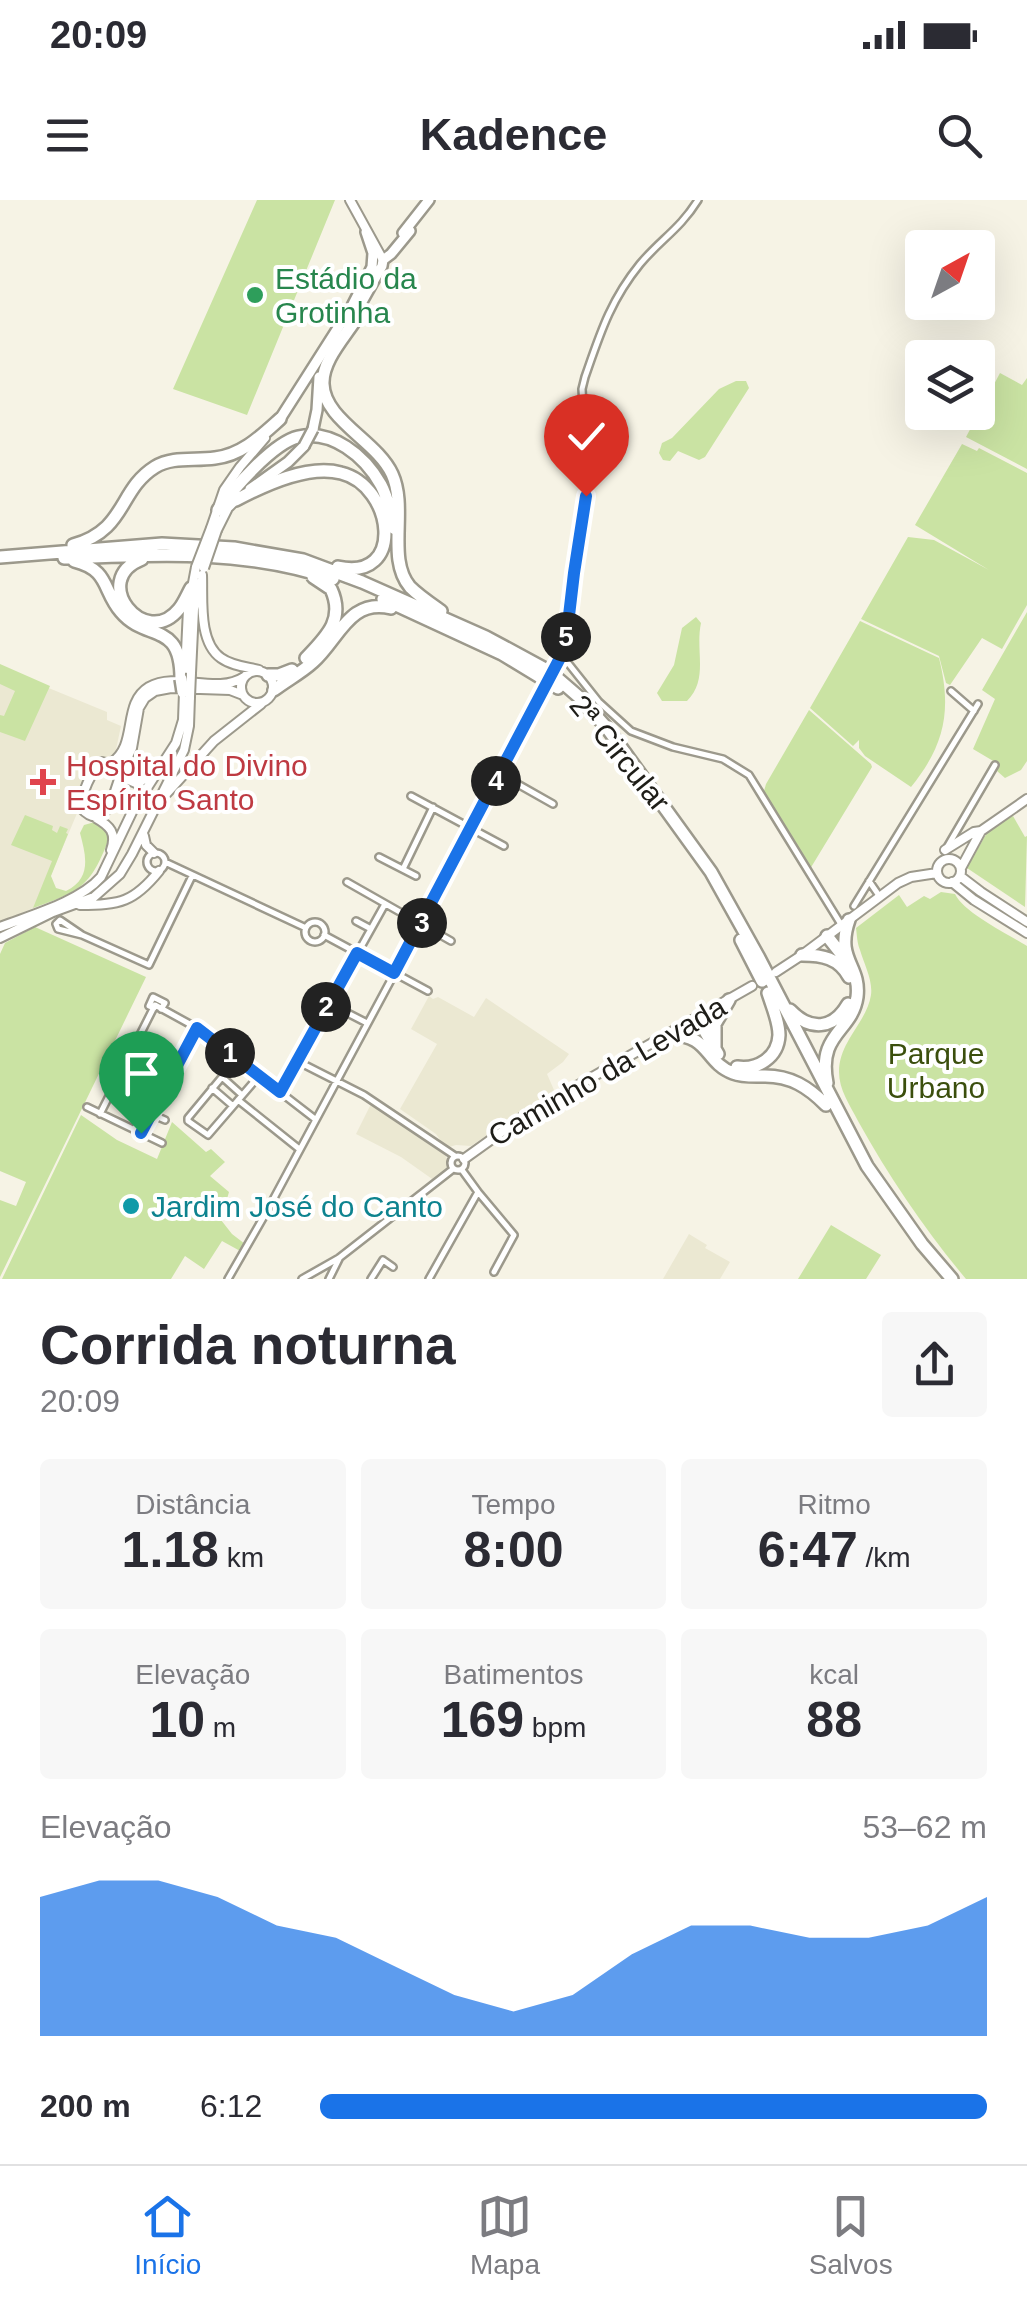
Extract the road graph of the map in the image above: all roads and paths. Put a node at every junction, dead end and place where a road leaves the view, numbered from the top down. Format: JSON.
{"nodes":[{"id":1,"x":350,"y":200,"type":"edge"},
{"id":2,"x":430,"y":200,"type":"edge"},
{"id":3,"x":698,"y":200,"type":"edge"},
{"id":4,"x":410,"y":231,"type":"junction"},
{"id":5,"x":366,"y":232,"type":"junction"},
{"id":6,"x":400,"y":236,"type":"junction"},
{"id":7,"x":376,"y":248,"type":"junction"},
{"id":8,"x":383,"y":260,"type":"junction"},
{"id":9,"x":356,"y":309,"type":"junction"},
{"id":10,"x":280,"y":418,"type":"junction"},
{"id":11,"x":236,"y":500,"type":"junction"},
{"id":12,"x":218,"y":510,"type":"junction"},
{"id":13,"x":214,"y":529,"type":"junction"},
{"id":14,"x":399,"y":543,"type":"junction"},
{"id":15,"x":166,"y":554,"type":"junction"},
{"id":16,"x":63,"y":555,"type":"junction"},
{"id":17,"x":303,"y":560,"type":"junction"},
{"id":18,"x":0,"y":561,"type":"edge"},
{"id":19,"x":278,"y":565,"type":"junction"},
{"id":20,"x":200,"y":570,"type":"junction"},
{"id":21,"x":190,"y":588,"type":"junction"},
{"id":22,"x":480,"y":639,"type":"junction"},
{"id":23,"x":560,"y":658,"type":"junction"},
{"id":24,"x":263,"y":672,"type":"junction"},
{"id":25,"x":244,"y":677,"type":"junction"},
{"id":26,"x":186,"y":686,"type":"junction"},
{"id":27,"x":274,"y":690,"type":"junction"},
{"id":28,"x":951,"y":691,"type":"dead end"},
{"id":29,"x":243,"y":695,"type":"junction"},
{"id":30,"x":261,"y":704,"type":"junction"},
{"id":31,"x":978,"y":704,"type":"dead end"},
{"id":32,"x":974,"y":711,"type":"junction"},
{"id":33,"x":167,"y":758,"type":"junction"},
{"id":34,"x":111,"y":763,"type":"junction"},
{"id":35,"x":995,"y":765,"type":"dead end"},
{"id":36,"x":120,"y":774,"type":"junction"},
{"id":37,"x":500,"y":774,"type":"junction"},
{"id":38,"x":412,"y":796,"type":"dead end"},
{"id":39,"x":1027,"y":799,"type":"edge"},
{"id":40,"x":553,"y":804,"type":"dead end"},
{"id":41,"x":433,"y":807,"type":"junction"},
{"id":42,"x":150,"y":816,"type":"junction"},
{"id":43,"x":96,"y":818,"type":"junction"},
{"id":44,"x":472,"y":828,"type":"junction"},
{"id":45,"x":981,"y":831,"type":"junction"},
{"id":46,"x":143,"y":832,"type":"junction"},
{"id":47,"x":504,"y":846,"type":"dead end"},
{"id":48,"x":154,"y":853,"type":"junction"},
{"id":49,"x":379,"y":856,"type":"dead end"},
{"id":50,"x":954,"y":866,"type":"junction"},
{"id":51,"x":162,"y":867,"type":"junction"},
{"id":52,"x":403,"y":869,"type":"junction"},
{"id":53,"x":938,"y":869,"type":"junction"},
{"id":54,"x":192,"y":876,"type":"junction"},
{"id":55,"x":416,"y":876,"type":"dead end"},
{"id":56,"x":868,"y":881,"type":"junction"},
{"id":57,"x":347,"y":882,"type":"dead end"},
{"id":58,"x":94,"y":884,"type":"junction"},
{"id":59,"x":880,"y":897,"type":"junction"},
{"id":60,"x":385,"y":904,"type":"junction"},
{"id":61,"x":76,"y":905,"type":"junction"},
{"id":62,"x":854,"y":906,"type":"dead end"},
{"id":63,"x":1025,"y":918,"type":"edge"},
{"id":64,"x":356,"y":921,"type":"dead end"},
{"id":65,"x":846,"y":923,"type":"junction"},
{"id":66,"x":422,"y":924,"type":"junction"},
{"id":67,"x":0,"y":928,"type":"edge"},
{"id":68,"x":306,"y":928,"type":"junction"},
{"id":69,"x":371,"y":929,"type":"junction"},
{"id":70,"x":82,"y":934,"type":"dead end"},
{"id":71,"x":1027,"y":934,"type":"edge"},
{"id":72,"x":324,"y":935,"type":"junction"},
{"id":73,"x":0,"y":938,"type":"edge"},
{"id":74,"x":825,"y":938,"type":"junction"},
{"id":75,"x":451,"y":941,"type":"dead end"},
{"id":76,"x":357,"y":953,"type":"junction"},
{"id":77,"x":802,"y":956,"type":"junction"},
{"id":78,"x":849,"y":969,"type":"junction"},
{"id":79,"x":776,"y":972,"type":"dead end"},
{"id":80,"x":394,"y":973,"type":"junction"},
{"id":81,"x":752,"y":986,"type":"dead end"},
{"id":82,"x":428,"y":991,"type":"dead end"},
{"id":83,"x":772,"y":992,"type":"junction"},
{"id":84,"x":729,"y":1000,"type":"junction"},
{"id":85,"x":328,"y":1003,"type":"junction"},
{"id":86,"x":694,"y":1021,"type":"junction"},
{"id":87,"x":368,"y":1023,"type":"junction"},
{"id":88,"x":197,"y":1028,"type":"junction"},
{"id":89,"x":668,"y":1035,"type":"junction"},
{"id":90,"x":711,"y":1049,"type":"junction"},
{"id":91,"x":237,"y":1059,"type":"junction"},
{"id":92,"x":297,"y":1060,"type":"junction"},
{"id":93,"x":259,"y":1076,"type":"junction"},
{"id":94,"x":222,"y":1077,"type":"junction"},
{"id":95,"x":337,"y":1081,"type":"junction"},
{"id":96,"x":212,"y":1088,"type":"junction"},
{"id":97,"x":280,"y":1092,"type":"junction"},
{"id":98,"x":238,"y":1100,"type":"junction"},
{"id":99,"x":829,"y":1103,"type":"junction"},
{"id":100,"x":87,"y":1107,"type":"dead end"},
{"id":101,"x":100,"y":1114,"type":"junction"},
{"id":102,"x":150,"y":1114,"type":"junction"},
{"id":103,"x":164,"y":1120,"type":"dead end"},
{"id":104,"x":315,"y":1120,"type":"junction"},
{"id":105,"x":141,"y":1133,"type":"junction"},
{"id":106,"x":162,"y":1143,"type":"dead end"},
{"id":107,"x":299,"y":1148,"type":"junction"},
{"id":108,"x":460,"y":1158,"type":"junction"},
{"id":109,"x":453,"y":1169,"type":"junction"},
{"id":110,"x":462,"y":1170,"type":"junction"},
{"id":111,"x":478,"y":1192,"type":"junction"},
{"id":112,"x":339,"y":1258,"type":"junction"},
{"id":113,"x":393,"y":1267,"type":"dead end"},
{"id":114,"x":494,"y":1272,"type":"dead end"},
{"id":115,"x":228,"y":1279,"type":"edge"},
{"id":116,"x":302,"y":1279,"type":"edge"},
{"id":117,"x":329,"y":1279,"type":"edge"},
{"id":118,"x":371,"y":1279,"type":"edge"},
{"id":119,"x":428,"y":1279,"type":"edge"},
{"id":120,"x":943,"y":1279,"type":"edge"},
{"id":121,"x":952,"y":1279,"type":"edge"}],
"edges":[{"from":1,"to":5,"type":"main road"},
{"from":2,"to":4,"type":"main road"},
{"from":2,"to":6,"type":"main road"},
{"from":3,"to":23,"type":"street"},
{"from":4,"to":8,"type":"main road"},
{"from":4,"to":9,"type":"main road"},
{"from":5,"to":7,"type":"main road"},
{"from":5,"to":9,"type":"main road"},
{"from":6,"to":7,"type":"main road"},
{"from":6,"to":8,"type":"main road"},
{"from":7,"to":8,"type":"main road"},
{"from":8,"to":9,"type":"main road"},
{"from":9,"to":10,"type":"main road"},
{"from":9,"to":11,"type":"main road","bridge":true},
{"from":9,"to":14,"type":"highway"},
{"from":10,"to":12,"type":"main road"},
{"from":10,"to":16,"type":"highway"},
{"from":11,"to":13,"type":"main road"},
{"from":11,"to":17,"type":"highway"},
{"from":12,"to":13,"type":"main road"},
{"from":12,"to":14,"type":"highway"},
{"from":13,"to":20,"type":"main road","bridge":true},
{"from":14,"to":22,"type":"highway"},
{"from":15,"to":16,"type":"highway","name":"2ª Circular"},
{"from":15,"to":19,"type":"highway","name":"2ª Circular"},
{"from":15,"to":21,"type":"highway"},
{"from":16,"to":17,"type":"highway","name":"2ª Circular"},
{"from":16,"to":18,"type":"highway","name":"2ª Circular"},
{"from":16,"to":26,"type":"highway"},
{"from":17,"to":22,"type":"highway","name":"2ª Circular"},
{"from":19,"to":22,"type":"highway","name":"2ª Circular"},
{"from":19,"to":24,"type":"highway"},
{"from":20,"to":21,"type":"main road"},
{"from":20,"to":24,"type":"main road"},
{"from":20,"to":26,"type":"main road"},
{"from":21,"to":26,"type":"main road"},
{"from":22,"to":27,"type":"highway"},
{"from":22,"to":83,"type":"highway","name":"2ª Circular"},
{"from":23,"to":37,"type":"street","bridge":true},
{"from":23,"to":65,"type":"street"},
{"from":24,"to":25,"type":"main road"},
{"from":24,"to":27,"type":"main road"},
{"from":25,"to":29,"type":"main road"},
{"from":25,"to":34,"type":"main road"},
{"from":26,"to":33,"type":"main road"},
{"from":26,"to":42,"type":"main road"},
{"from":27,"to":30,"type":"main road"},
{"from":28,"to":32,"type":"street"},
{"from":29,"to":30,"type":"main road"},
{"from":29,"to":36,"type":"main road"},
{"from":30,"to":42,"type":"main road"},
{"from":31,"to":32,"type":"street"},
{"from":32,"to":56,"type":"street"},
{"from":33,"to":36,"type":"main road"},
{"from":33,"to":58,"type":"main road"},
{"from":34,"to":36,"type":"main road"},
{"from":34,"to":43,"type":"main road"},
{"from":35,"to":50,"type":"street"},
{"from":36,"to":43,"type":"main road"},
{"from":37,"to":40,"type":"street"},
{"from":37,"to":44,"type":"street"},
{"from":38,"to":41,"type":"street"},
{"from":39,"to":45,"type":"main road"},
{"from":41,"to":44,"type":"street"},
{"from":41,"to":52,"type":"street"},
{"from":42,"to":46,"type":"main road"},
{"from":43,"to":58,"type":"main road"},
{"from":44,"to":47,"type":"street"},
{"from":44,"to":66,"type":"street"},
{"from":45,"to":50,"type":"main road"},
{"from":45,"to":50,"type":"main road"},
{"from":46,"to":48,"type":"main road"},
{"from":46,"to":61,"type":"main road"},
{"from":48,"to":51,"type":"street"},
{"from":48,"to":51,"type":"street"},
{"from":49,"to":52,"type":"street"},
{"from":50,"to":53,"type":"main road"},
{"from":50,"to":53,"type":"main road"},
{"from":50,"to":63,"type":"main road"},
{"from":50,"to":71,"type":"main road"},
{"from":51,"to":54,"type":"street"},
{"from":51,"to":61,"type":"main road"},
{"from":52,"to":55,"type":"street"},
{"from":53,"to":59,"type":"main road"},
{"from":54,"to":68,"type":"street"},
{"from":54,"to":70,"type":"street"},
{"from":56,"to":59,"type":"street"},
{"from":56,"to":62,"type":"street"},
{"from":57,"to":60,"type":"street"},
{"from":58,"to":67,"type":"main road"},
{"from":59,"to":65,"type":"main road"},
{"from":60,"to":66,"type":"street"},
{"from":60,"to":69,"type":"street"},
{"from":61,"to":73,"type":"main road"},
{"from":64,"to":69,"type":"street"},
{"from":65,"to":74,"type":"main road"},
{"from":65,"to":78,"type":"highway"},
{"from":66,"to":75,"type":"street"},
{"from":66,"to":80,"type":"street"},
{"from":68,"to":72,"type":"street"},
{"from":68,"to":72,"type":"street"},
{"from":69,"to":76,"type":"street"},
{"from":72,"to":76,"type":"street"},
{"from":74,"to":77,"type":"main road"},
{"from":74,"to":78,"type":"highway"},
{"from":76,"to":80,"type":"street"},
{"from":76,"to":85,"type":"street"},
{"from":77,"to":78,"type":"highway"},
{"from":77,"to":79,"type":"main road"},
{"from":78,"to":83,"type":"highway"},
{"from":78,"to":99,"type":"highway"},
{"from":80,"to":82,"type":"street"},
{"from":80,"to":87,"type":"street"},
{"from":81,"to":84,"type":"main road","name":"Caminho da Levada"},
{"from":83,"to":90,"type":"highway"},
{"from":83,"to":99,"type":"highway","name":"2ª Circular"},
{"from":84,"to":86,"type":"main road","name":"Caminho da Levada"},
{"from":84,"to":90,"type":"highway"},
{"from":85,"to":87,"type":"street"},
{"from":85,"to":92,"type":"street"},
{"from":86,"to":89,"type":"main road","name":"Caminho da Levada"},
{"from":86,"to":90,"type":"highway"},
{"from":87,"to":95,"type":"street"},
{"from":88,"to":91,"type":"street"},
{"from":88,"to":101,"type":"street"},
{"from":88,"to":102,"type":"street"},
{"from":89,"to":90,"type":"highway"},
{"from":89,"to":108,"type":"main road","name":"Caminho da Levada"},
{"from":90,"to":99,"type":"highway"},
{"from":91,"to":93,"type":"street"},
{"from":91,"to":94,"type":"street"},
{"from":92,"to":95,"type":"street"},
{"from":92,"to":97,"type":"street"},
{"from":93,"to":97,"type":"street"},
{"from":93,"to":98,"type":"street"},
{"from":94,"to":96,"type":"street"},
{"from":94,"to":98,"type":"street"},
{"from":95,"to":104,"type":"street"},
{"from":95,"to":108,"type":"street"},
{"from":96,"to":98,"type":"street"},
{"from":96,"to":98,"type":"street"},
{"from":97,"to":104,"type":"street"},
{"from":98,"to":107,"type":"street"},
{"from":99,"to":120,"type":"highway","name":"2ª Circular"},
{"from":99,"to":121,"type":"highway","name":"2ª Circular"},
{"from":100,"to":101,"type":"street"},
{"from":101,"to":105,"type":"street"},
{"from":102,"to":103,"type":"street"},
{"from":102,"to":105,"type":"street"},
{"from":104,"to":107,"type":"street"},
{"from":105,"to":106,"type":"street"},
{"from":107,"to":115,"type":"street"},
{"from":108,"to":109,"type":"street"},
{"from":108,"to":110,"type":"street"},
{"from":109,"to":110,"type":"street"},
{"from":109,"to":112,"type":"street"},
{"from":110,"to":111,"type":"street"},
{"from":111,"to":114,"type":"street"},
{"from":111,"to":119,"type":"street"},
{"from":112,"to":116,"type":"street"},
{"from":112,"to":117,"type":"street"},
{"from":113,"to":118,"type":"street"}]}
